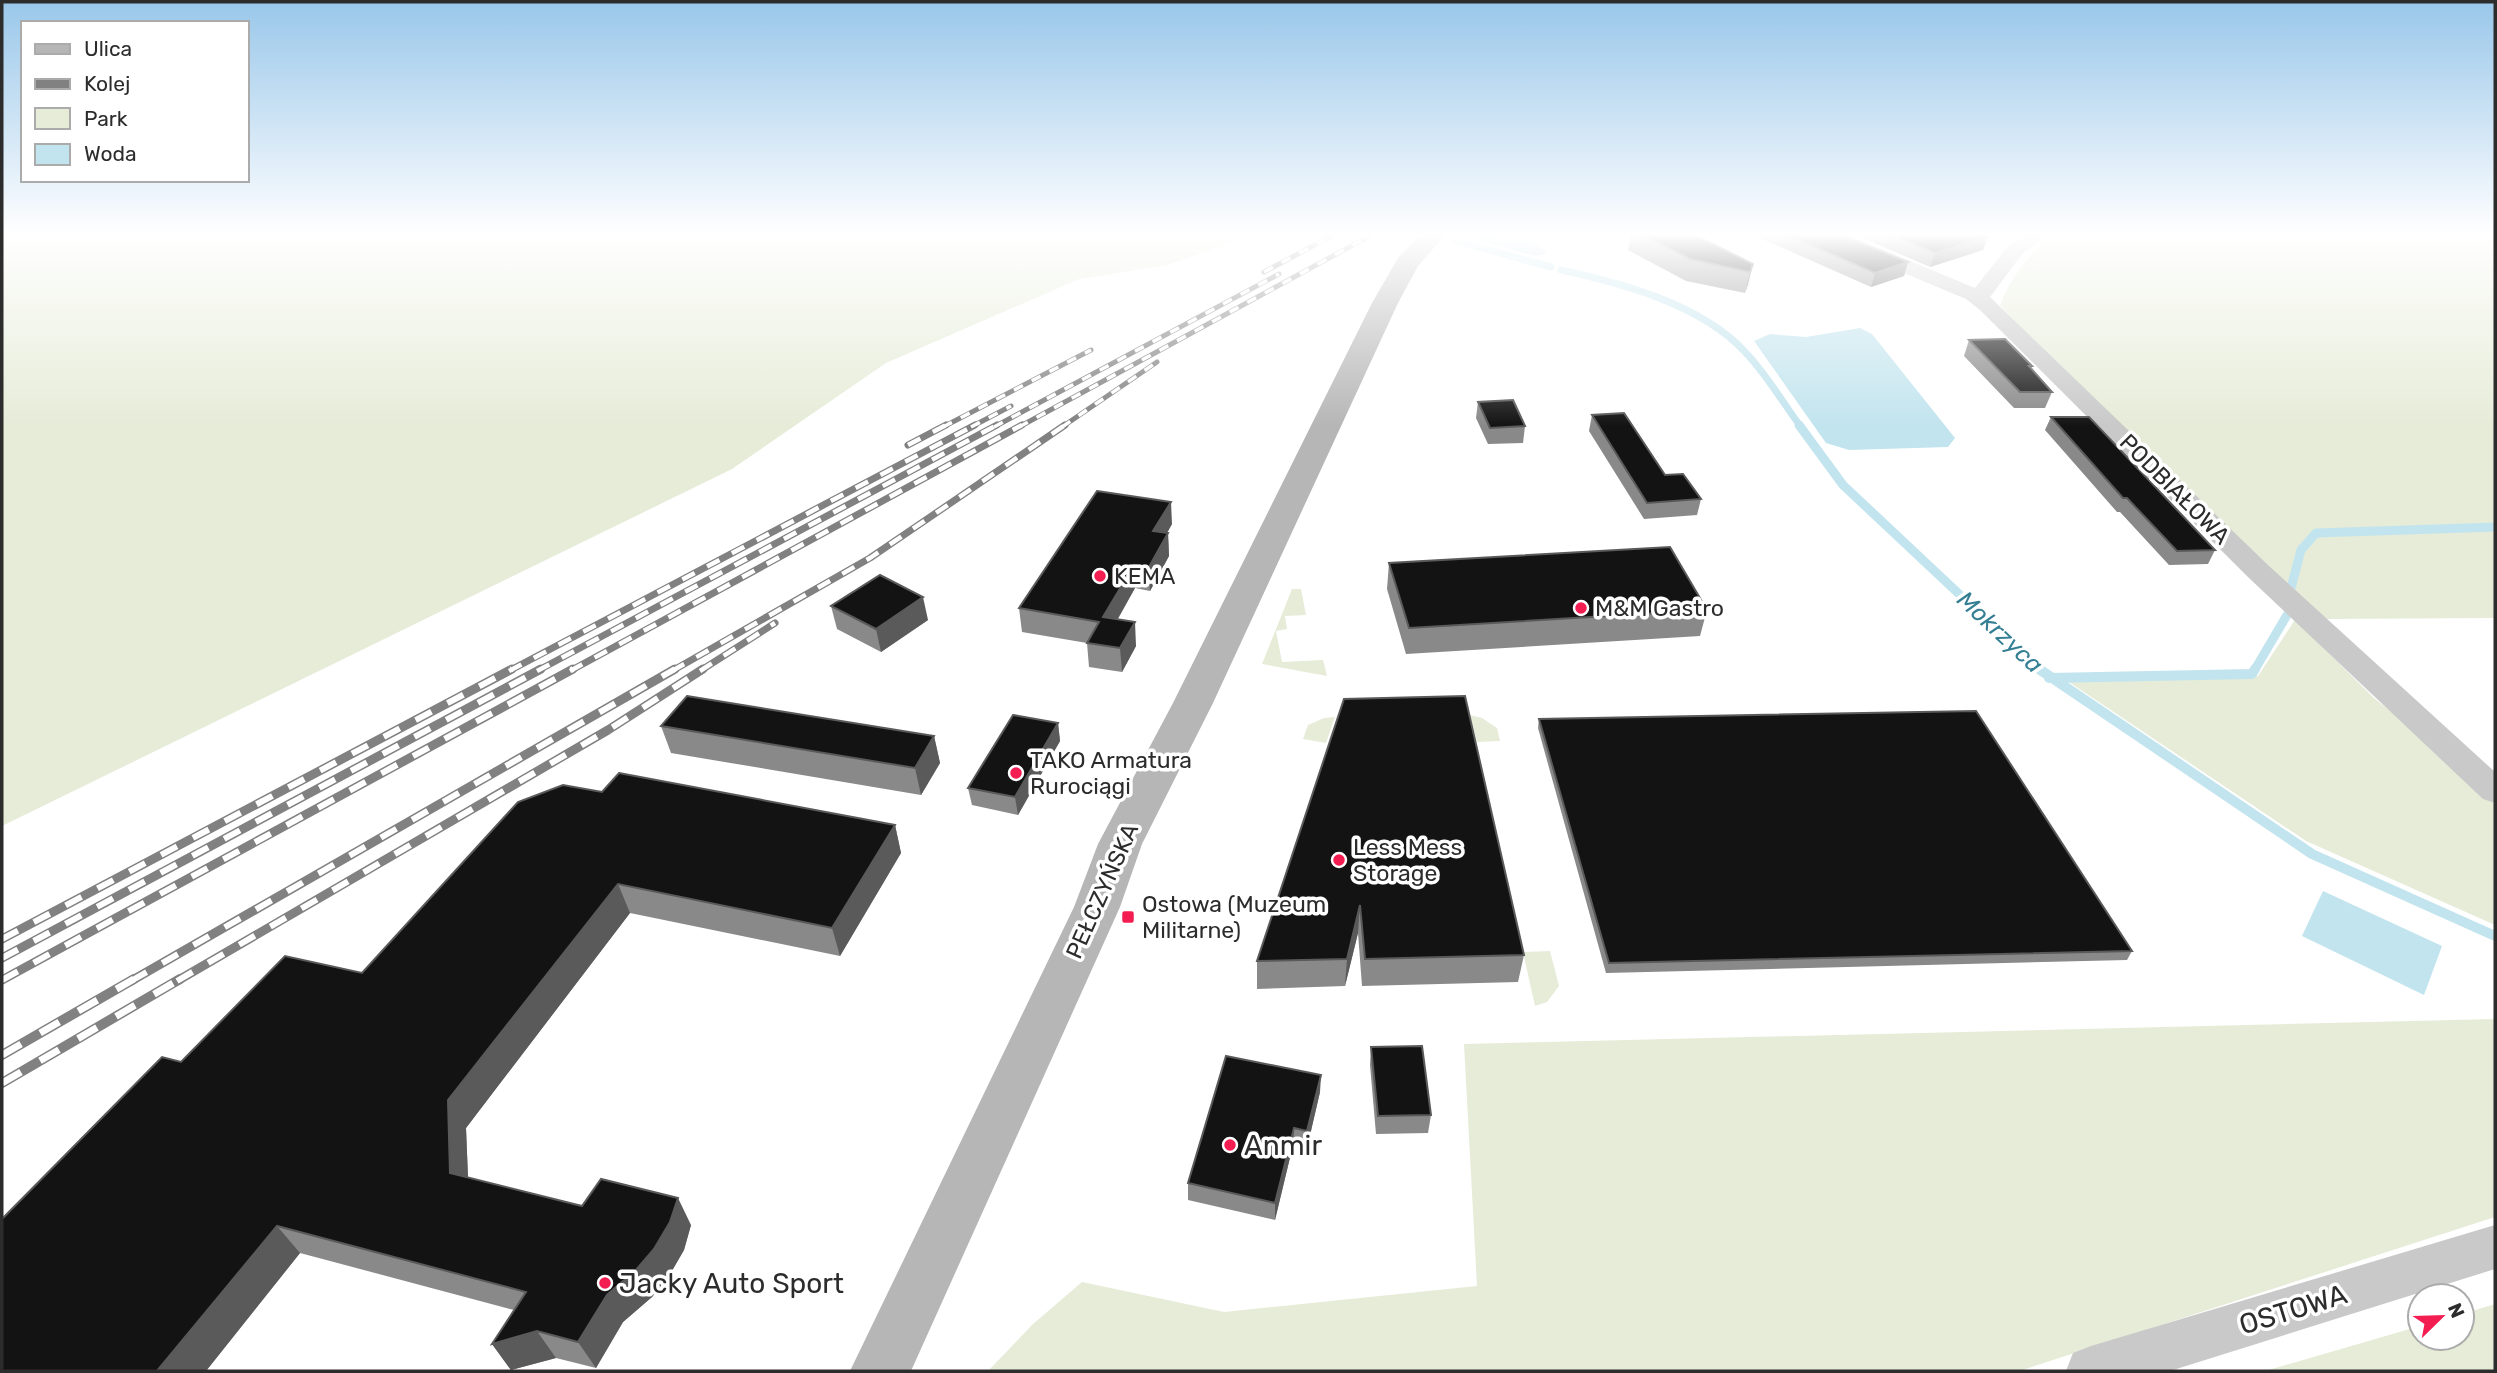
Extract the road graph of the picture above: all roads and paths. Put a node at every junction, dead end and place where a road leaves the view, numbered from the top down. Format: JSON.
{"nodes":[{"id":1,"x":1389,"y":297,"type":"edge"},
{"id":2,"x":1979,"y":298,"type":"edge"},
{"id":3,"x":2495,"y":791,"type":"edge"},
{"id":4,"x":2495,"y":1247,"type":"edge"},
{"id":5,"x":880,"y":1371,"type":"edge"},
{"id":6,"x":2091,"y":1371,"type":"edge"}],
"edges":[{"from":1,"to":5,"type":"main road","name":"PEŁCZYŃSKA"},
{"from":2,"to":3,"type":"street","name":"PODBIAŁOWA"},
{"from":4,"to":6,"type":"street","name":"OSTOWA"}]}
